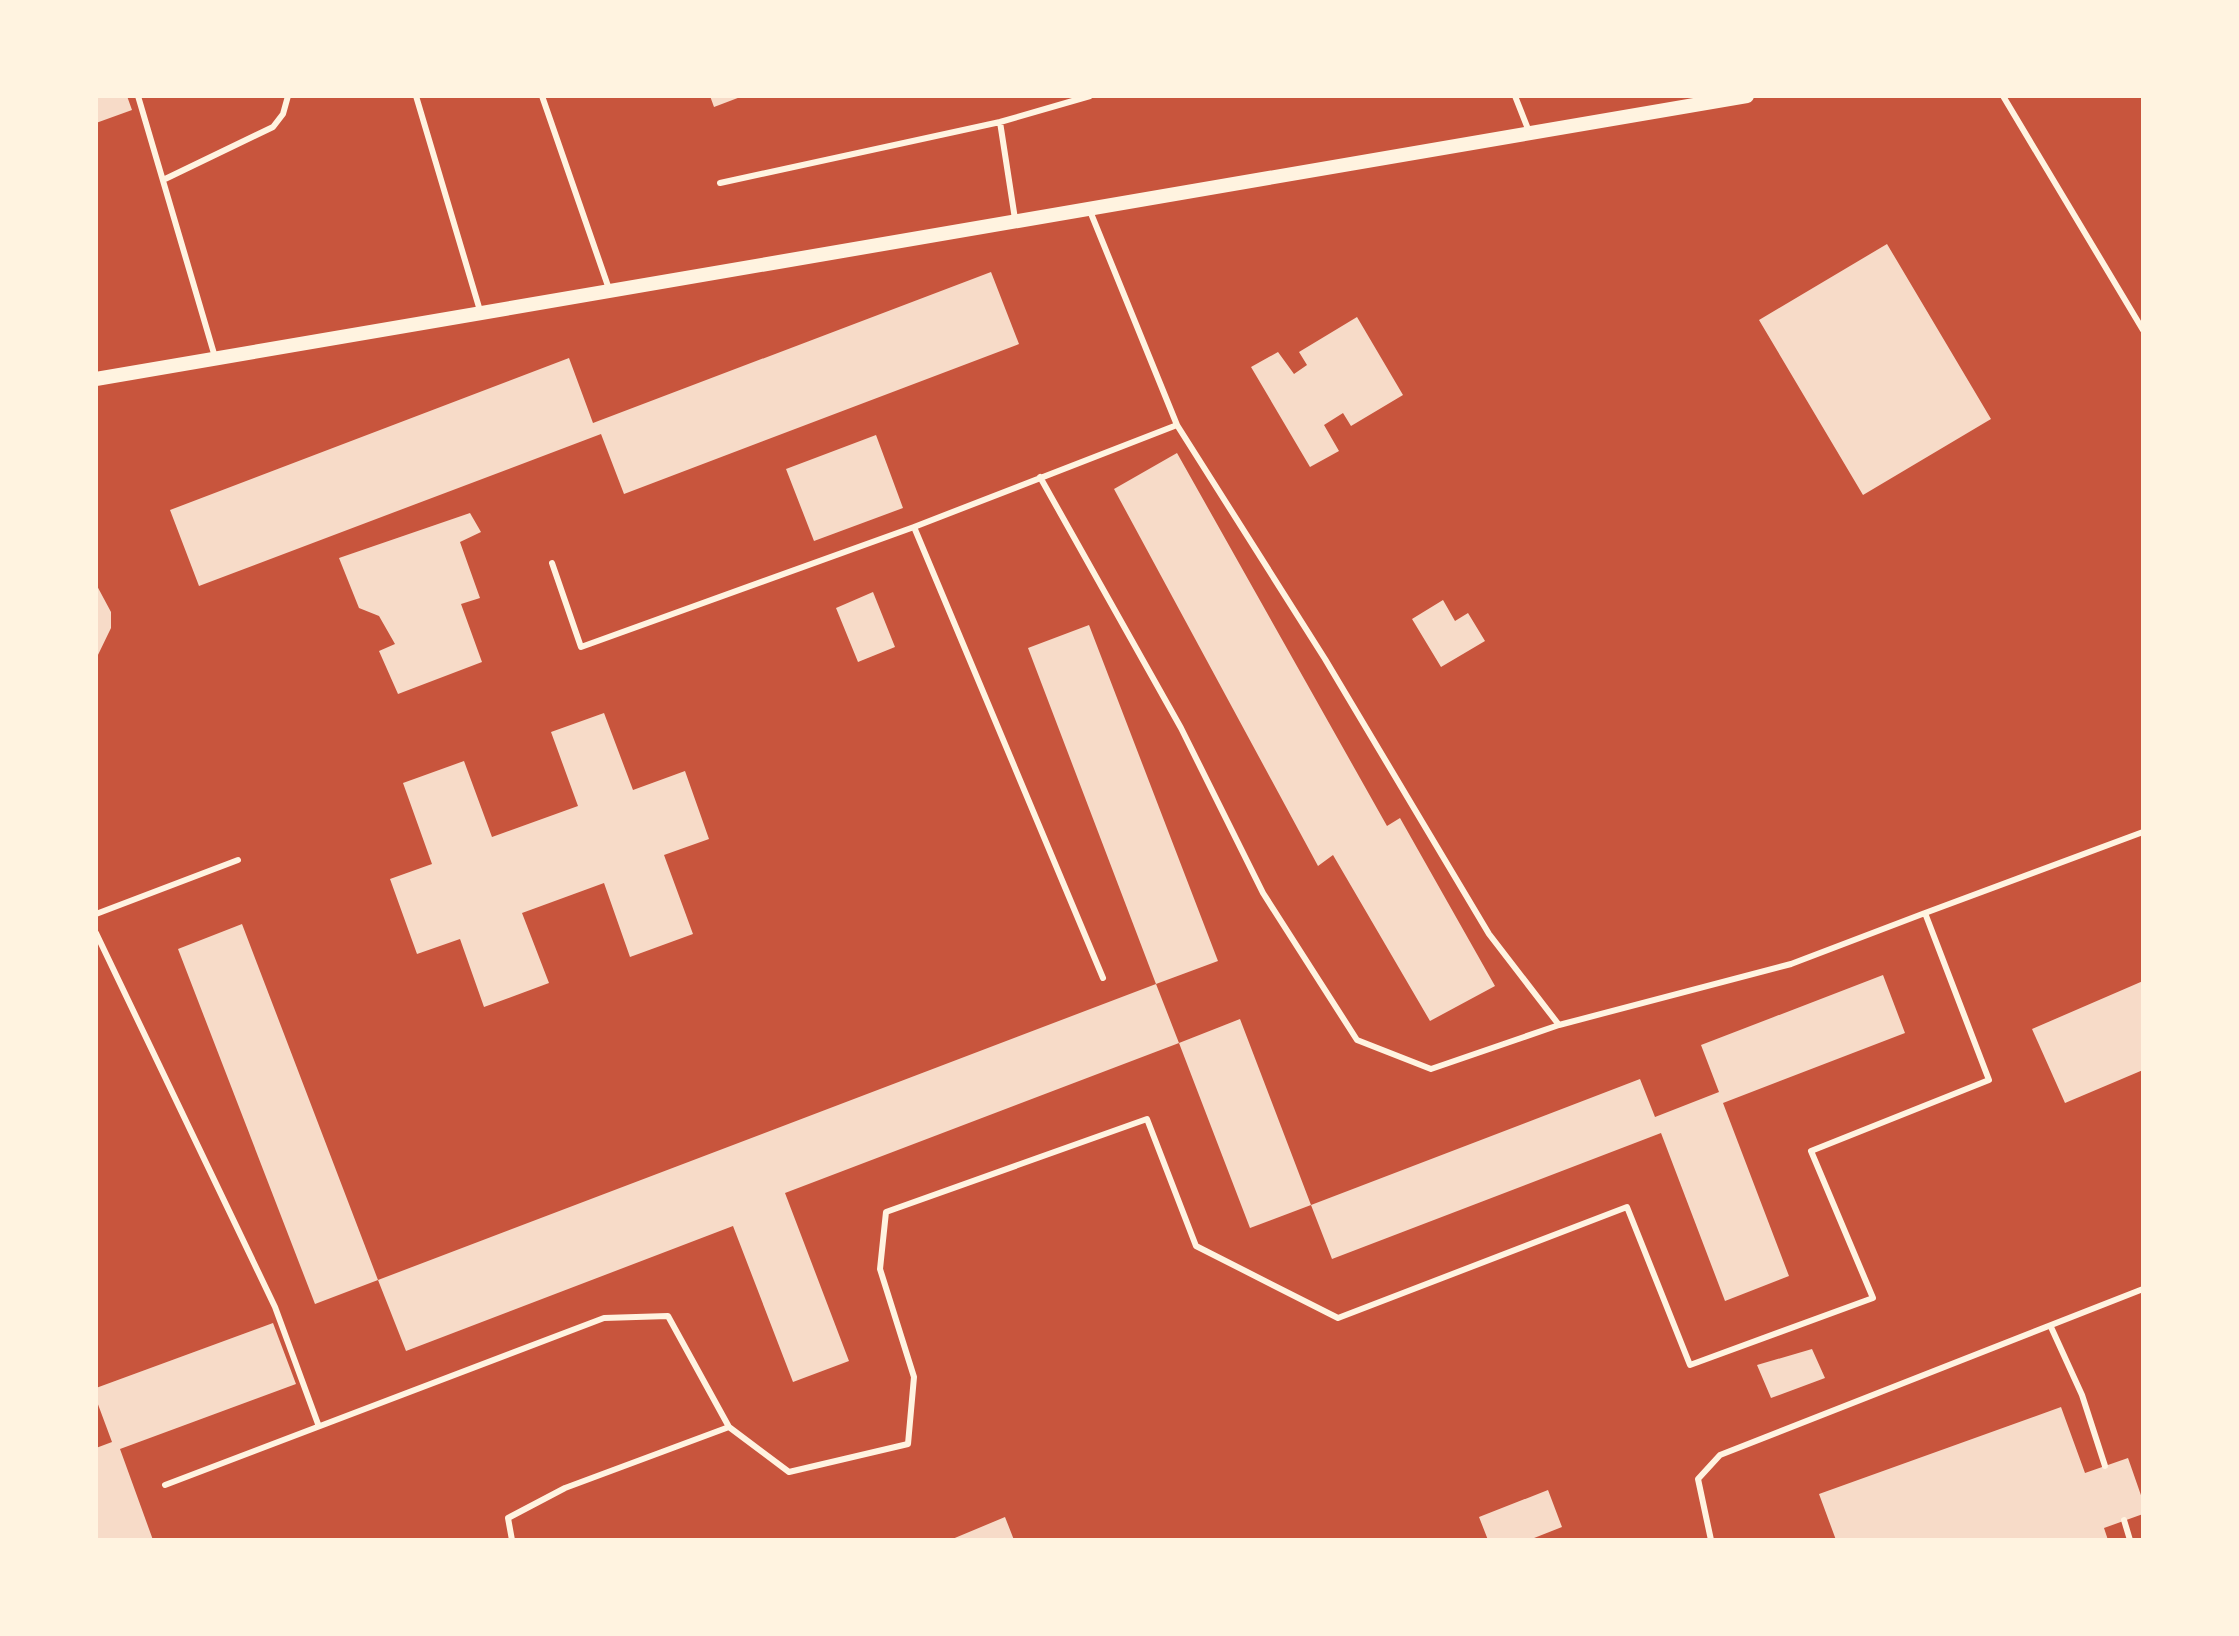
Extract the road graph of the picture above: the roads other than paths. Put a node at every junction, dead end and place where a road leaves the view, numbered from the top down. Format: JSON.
{"nodes":[{"id":1,"x":138,"y":96,"type":"edge"},
{"id":2,"x":288,"y":96,"type":"edge"},
{"id":3,"x":416,"y":96,"type":"edge"},
{"id":4,"x":542,"y":96,"type":"edge"},
{"id":5,"x":1090,"y":96,"type":"edge"},
{"id":6,"x":1515,"y":96,"type":"edge"},
{"id":7,"x":1747,"y":96,"type":"edge"},
{"id":8,"x":2003,"y":96,"type":"edge"},
{"id":9,"x":1706,"y":100,"type":"edge"},
{"id":10,"x":1000,"y":122,"type":"junction"},
{"id":11,"x":1530,"y":134,"type":"junction"},
{"id":12,"x":163,"y":180,"type":"junction"},
{"id":13,"x":720,"y":183,"type":"dead end"},
{"id":14,"x":1090,"y":210,"type":"junction"},
{"id":15,"x":1015,"y":223,"type":"junction"},
{"id":16,"x":610,"y":292,"type":"junction"},
{"id":17,"x":481,"y":314,"type":"junction"},
{"id":18,"x":2143,"y":330,"type":"edge"},
{"id":19,"x":216,"y":359,"type":"junction"},
{"id":20,"x":96,"y":379,"type":"edge"},
{"id":21,"x":1177,"y":425,"type":"junction"},
{"id":22,"x":1040,"y":477,"type":"junction"},
{"id":23,"x":914,"y":527,"type":"junction"},
{"id":24,"x":552,"y":563,"type":"dead end"},
{"id":25,"x":2143,"y":832,"type":"edge"},
{"id":26,"x":238,"y":860,"type":"dead end"},
{"id":27,"x":1925,"y":913,"type":"junction"},
{"id":28,"x":96,"y":914,"type":"edge"},
{"id":29,"x":96,"y":933,"type":"edge"},
{"id":30,"x":1103,"y":978,"type":"dead end"},
{"id":31,"x":1559,"y":1025,"type":"junction"},
{"id":32,"x":2143,"y":1289,"type":"edge"},
{"id":33,"x":2051,"y":1327,"type":"junction"},
{"id":34,"x":318,"y":1424,"type":"junction"},
{"id":35,"x":729,"y":1427,"type":"junction"},
{"id":36,"x":2105,"y":1466,"type":"dead end"},
{"id":37,"x":165,"y":1485,"type":"dead end"},
{"id":38,"x":2124,"y":1520,"type":"dead end"},
{"id":39,"x":512,"y":1540,"type":"edge"},
{"id":40,"x":1711,"y":1540,"type":"edge"},
{"id":41,"x":2130,"y":1540,"type":"edge"}],
"edges":[{"from":1,"to":12,"type":"lane"},
{"from":2,"to":12,"type":"lane"},
{"from":3,"to":17,"type":"lane"},
{"from":4,"to":16,"type":"lane"},
{"from":5,"to":10,"type":"lane"},
{"from":6,"to":11,"type":"lane"},
{"from":7,"to":9,"type":"street"},
{"from":8,"to":18,"type":"lane"},
{"from":9,"to":11,"type":"street"},
{"from":10,"to":13,"type":"lane"},
{"from":10,"to":15,"type":"lane"},
{"from":11,"to":14,"type":"street"},
{"from":12,"to":19,"type":"lane"},
{"from":14,"to":15,"type":"street"},
{"from":14,"to":21,"type":"lane"},
{"from":15,"to":16,"type":"street"},
{"from":16,"to":17,"type":"street"},
{"from":17,"to":19,"type":"street"},
{"from":19,"to":20,"type":"street"},
{"from":21,"to":22,"type":"lane"},
{"from":21,"to":31,"type":"lane"},
{"from":22,"to":23,"type":"lane"},
{"from":22,"to":31,"type":"lane"},
{"from":23,"to":24,"type":"lane"},
{"from":23,"to":30,"type":"lane"},
{"from":25,"to":27,"type":"lane"},
{"from":26,"to":28,"type":"lane"},
{"from":27,"to":31,"type":"lane"},
{"from":27,"to":35,"type":"lane"},
{"from":29,"to":34,"type":"lane"},
{"from":32,"to":33,"type":"lane"},
{"from":33,"to":36,"type":"lane"},
{"from":33,"to":40,"type":"lane"},
{"from":34,"to":35,"type":"lane"},
{"from":34,"to":37,"type":"lane"},
{"from":35,"to":39,"type":"lane"},
{"from":38,"to":41,"type":"lane"}]}
